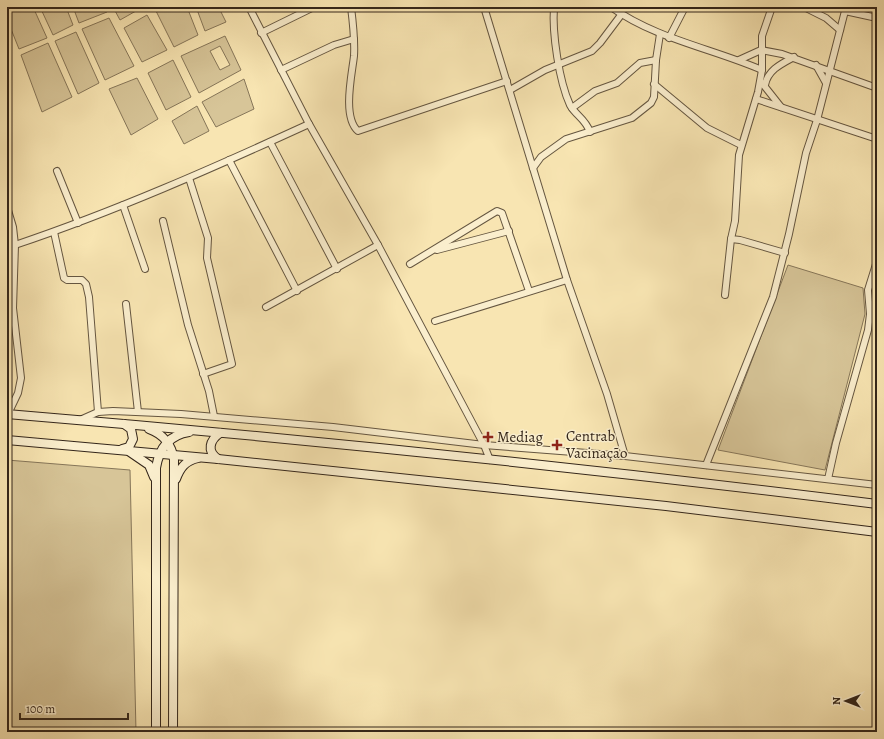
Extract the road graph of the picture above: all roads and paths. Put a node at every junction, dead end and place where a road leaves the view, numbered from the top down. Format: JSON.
{"nodes":[{"id":1,"x":249,"y":7,"type":"edge"},
{"id":2,"x":314,"y":7,"type":"edge"},
{"id":3,"x":351,"y":7,"type":"edge"},
{"id":4,"x":484,"y":7,"type":"edge"},
{"id":5,"x":554,"y":7,"type":"edge"},
{"id":6,"x":611,"y":7,"type":"edge"},
{"id":7,"x":685,"y":7,"type":"edge"},
{"id":8,"x":772,"y":7,"type":"edge"},
{"id":9,"x":804,"y":7,"type":"edge"},
{"id":10,"x":845,"y":9,"type":"edge"},
{"id":11,"x":621,"y":14,"type":"junction"},
{"id":12,"x":877,"y":18,"type":"edge"},
{"id":13,"x":840,"y":30,"type":"junction"},
{"id":14,"x":261,"y":33,"type":"junction"},
{"id":15,"x":660,"y":34,"type":"junction"},
{"id":16,"x":670,"y":38,"type":"junction"},
{"id":17,"x":354,"y":39,"type":"junction"},
{"id":18,"x":761,"y":50,"type":"junction"},
{"id":19,"x":794,"y":57,"type":"junction"},
{"id":20,"x":656,"y":60,"type":"junction"},
{"id":21,"x":739,"y":60,"type":"junction"},
{"id":22,"x":559,"y":64,"type":"junction"},
{"id":23,"x":816,"y":65,"type":"junction"},
{"id":24,"x":281,"y":70,"type":"junction"},
{"id":25,"x":762,"y":70,"type":"junction"},
{"id":26,"x":830,"y":70,"type":"junction"},
{"id":27,"x":507,"y":81,"type":"junction"},
{"id":28,"x":763,"y":83,"type":"junction"},
{"id":29,"x":826,"y":83,"type":"junction"},
{"id":30,"x":654,"y":84,"type":"junction"},
{"id":31,"x":877,"y":88,"type":"edge"},
{"id":32,"x":510,"y":90,"type":"junction"},
{"id":33,"x":756,"y":99,"type":"junction"},
{"id":34,"x":781,"y":107,"type":"junction"},
{"id":35,"x":572,"y":108,"type":"junction"},
{"id":36,"x":817,"y":120,"type":"junction"},
{"id":37,"x":309,"y":124,"type":"junction"},
{"id":38,"x":590,"y":132,"type":"junction"},
{"id":39,"x":877,"y":139,"type":"edge"},
{"id":40,"x":270,"y":142,"type":"junction"},
{"id":41,"x":741,"y":145,"type":"junction"},
{"id":42,"x":229,"y":160,"type":"junction"},
{"id":43,"x":533,"y":168,"type":"junction"},
{"id":44,"x":56,"y":171,"type":"dead end"},
{"id":45,"x":189,"y":178,"type":"junction"},
{"id":46,"x":123,"y":205,"type":"junction"},
{"id":47,"x":7,"y":207,"type":"edge"},
{"id":48,"x":163,"y":221,"type":"dead end"},
{"id":49,"x":78,"y":223,"type":"junction"},
{"id":50,"x":10,"y":227,"type":"edge"},
{"id":51,"x":509,"y":231,"type":"junction"},
{"id":52,"x":54,"y":232,"type":"junction"},
{"id":53,"x":731,"y":239,"type":"junction"},
{"id":54,"x":15,"y":245,"type":"junction"},
{"id":55,"x":378,"y":245,"type":"junction"},
{"id":56,"x":430,"y":251,"type":"junction"},
{"id":57,"x":784,"y":253,"type":"junction"},
{"id":58,"x":877,"y":261,"type":"edge"},
{"id":59,"x":410,"y":264,"type":"dead end"},
{"id":60,"x":145,"y":269,"type":"dead end"},
{"id":61,"x":337,"y":269,"type":"junction"},
{"id":62,"x":567,"y":280,"type":"junction"},
{"id":63,"x":297,"y":291,"type":"junction"},
{"id":64,"x":530,"y":291,"type":"junction"},
{"id":65,"x":724,"y":295,"type":"dead end"},
{"id":66,"x":126,"y":304,"type":"dead end"},
{"id":67,"x":266,"y":307,"type":"dead end"},
{"id":68,"x":435,"y":321,"type":"dead end"},
{"id":69,"x":203,"y":374,"type":"junction"},
{"id":70,"x":98,"y":412,"type":"junction"},
{"id":71,"x":138,"y":412,"type":"junction"},
{"id":72,"x":8,"y":414,"type":"edge"},
{"id":73,"x":214,"y":416,"type":"junction"},
{"id":74,"x":80,"y":420,"type":"junction"},
{"id":75,"x":123,"y":423,"type":"junction"},
{"id":76,"x":135,"y":424,"type":"junction"},
{"id":77,"x":197,"y":430,"type":"junction"},
{"id":78,"x":220,"y":433,"type":"junction"},
{"id":79,"x":7,"y":440,"type":"edge"},
{"id":80,"x":167,"y":442,"type":"junction"},
{"id":81,"x":484,"y":445,"type":"junction"},
{"id":82,"x":122,"y":449,"type":"junction"},
{"id":83,"x":160,"y":453,"type":"junction"},
{"id":84,"x":174,"y":454,"type":"junction"},
{"id":85,"x":625,"y":456,"type":"junction"},
{"id":86,"x":206,"y":458,"type":"junction"},
{"id":87,"x":218,"y":459,"type":"junction"},
{"id":88,"x":490,"y":460,"type":"junction"},
{"id":89,"x":706,"y":465,"type":"junction"},
{"id":90,"x":828,"y":479,"type":"junction"},
{"id":91,"x":877,"y":485,"type":"edge"},
{"id":92,"x":156,"y":489,"type":"junction"},
{"id":93,"x":174,"y":490,"type":"junction"},
{"id":94,"x":877,"y":504,"type":"edge"},
{"id":95,"x":877,"y":532,"type":"edge"},
{"id":96,"x":156,"y":732,"type":"edge"},
{"id":97,"x":173,"y":732,"type":"edge"}],
"edges":[{"from":1,"to":14,"type":"street"},
{"from":2,"to":14,"type":"street"},
{"from":3,"to":17,"type":"street"},
{"from":4,"to":27,"type":"street"},
{"from":5,"to":22,"type":"street"},
{"from":6,"to":11,"type":"street"},
{"from":7,"to":16,"type":"street"},
{"from":8,"to":18,"type":"street"},
{"from":9,"to":13,"type":"street"},
{"from":10,"to":12,"type":"street"},
{"from":10,"to":13,"type":"street"},
{"from":11,"to":15,"type":"street"},
{"from":11,"to":22,"type":"street"},
{"from":13,"to":26,"type":"street"},
{"from":14,"to":24,"type":"street"},
{"from":15,"to":16,"type":"street"},
{"from":15,"to":20,"type":"street"},
{"from":16,"to":21,"type":"street"},
{"from":17,"to":24,"type":"street"},
{"from":17,"to":27,"type":"street"},
{"from":18,"to":19,"type":"street"},
{"from":18,"to":21,"type":"street"},
{"from":18,"to":25,"type":"street"},
{"from":19,"to":23,"type":"street"},
{"from":19,"to":28,"type":"street"},
{"from":20,"to":30,"type":"street"},
{"from":20,"to":35,"type":"street"},
{"from":21,"to":25,"type":"street"},
{"from":22,"to":32,"type":"street"},
{"from":22,"to":35,"type":"street"},
{"from":23,"to":26,"type":"street"},
{"from":23,"to":29,"type":"street"},
{"from":24,"to":37,"type":"street"},
{"from":25,"to":28,"type":"street"},
{"from":26,"to":29,"type":"street"},
{"from":26,"to":31,"type":"street"},
{"from":27,"to":32,"type":"street"},
{"from":28,"to":33,"type":"street"},
{"from":28,"to":34,"type":"street"},
{"from":29,"to":36,"type":"street"},
{"from":30,"to":38,"type":"street"},
{"from":30,"to":41,"type":"street"},
{"from":32,"to":43,"type":"street"},
{"from":33,"to":34,"type":"street"},
{"from":33,"to":41,"type":"street"},
{"from":34,"to":36,"type":"street"},
{"from":35,"to":38,"type":"street"},
{"from":36,"to":39,"type":"street"},
{"from":36,"to":57,"type":"street"},
{"from":37,"to":40,"type":"street"},
{"from":37,"to":55,"type":"street"},
{"from":38,"to":43,"type":"street"},
{"from":40,"to":42,"type":"street"},
{"from":40,"to":61,"type":"street"},
{"from":41,"to":53,"type":"street"},
{"from":42,"to":45,"type":"street"},
{"from":42,"to":63,"type":"street"},
{"from":43,"to":62,"type":"street"},
{"from":44,"to":49,"type":"street"},
{"from":45,"to":46,"type":"street"},
{"from":45,"to":69,"type":"street"},
{"from":46,"to":49,"type":"street"},
{"from":46,"to":60,"type":"street"},
{"from":47,"to":50,"type":"street"},
{"from":48,"to":69,"type":"street"},
{"from":49,"to":52,"type":"street"},
{"from":50,"to":54,"type":"street"},
{"from":51,"to":56,"type":"street"},
{"from":51,"to":56,"type":"street"},
{"from":51,"to":64,"type":"street"},
{"from":52,"to":54,"type":"street"},
{"from":52,"to":70,"type":"street"},
{"from":53,"to":57,"type":"street"},
{"from":53,"to":65,"type":"street"},
{"from":54,"to":72,"type":"street"},
{"from":55,"to":61,"type":"street"},
{"from":55,"to":81,"type":"street"},
{"from":56,"to":59,"type":"street"},
{"from":57,"to":89,"type":"street"},
{"from":58,"to":90,"type":"street"},
{"from":61,"to":63,"type":"street"},
{"from":62,"to":64,"type":"street"},
{"from":62,"to":85,"type":"street"},
{"from":63,"to":67,"type":"street"},
{"from":64,"to":68,"type":"street"},
{"from":66,"to":71,"type":"street"},
{"from":69,"to":73,"type":"street"},
{"from":70,"to":71,"type":"street"},
{"from":70,"to":74,"type":"street"},
{"from":71,"to":73,"type":"street"},
{"from":72,"to":74,"type":"street"},
{"from":73,"to":81,"type":"street"},
{"from":74,"to":75,"type":"street"},
{"from":75,"to":76,"type":"street"},
{"from":75,"to":82,"type":"street"},
{"from":76,"to":77,"type":"street"},
{"from":76,"to":80,"type":"street"},
{"from":77,"to":78,"type":"street"},
{"from":77,"to":80,"type":"street"},
{"from":78,"to":87,"type":"street"},
{"from":78,"to":88,"type":"street"},
{"from":79,"to":82,"type":"street"},
{"from":80,"to":83,"type":"street"},
{"from":80,"to":84,"type":"street"},
{"from":81,"to":85,"type":"street"},
{"from":81,"to":88,"type":"street"},
{"from":82,"to":83,"type":"street"},
{"from":82,"to":92,"type":"street"},
{"from":83,"to":84,"type":"street"},
{"from":83,"to":92,"type":"street"},
{"from":84,"to":86,"type":"street"},
{"from":84,"to":93,"type":"street"},
{"from":85,"to":89,"type":"street"},
{"from":86,"to":87,"type":"street"},
{"from":86,"to":93,"type":"street"},
{"from":87,"to":95,"type":"street"},
{"from":88,"to":94,"type":"street"},
{"from":89,"to":90,"type":"street"},
{"from":90,"to":91,"type":"street"},
{"from":92,"to":96,"type":"street"},
{"from":93,"to":97,"type":"street"}]}
